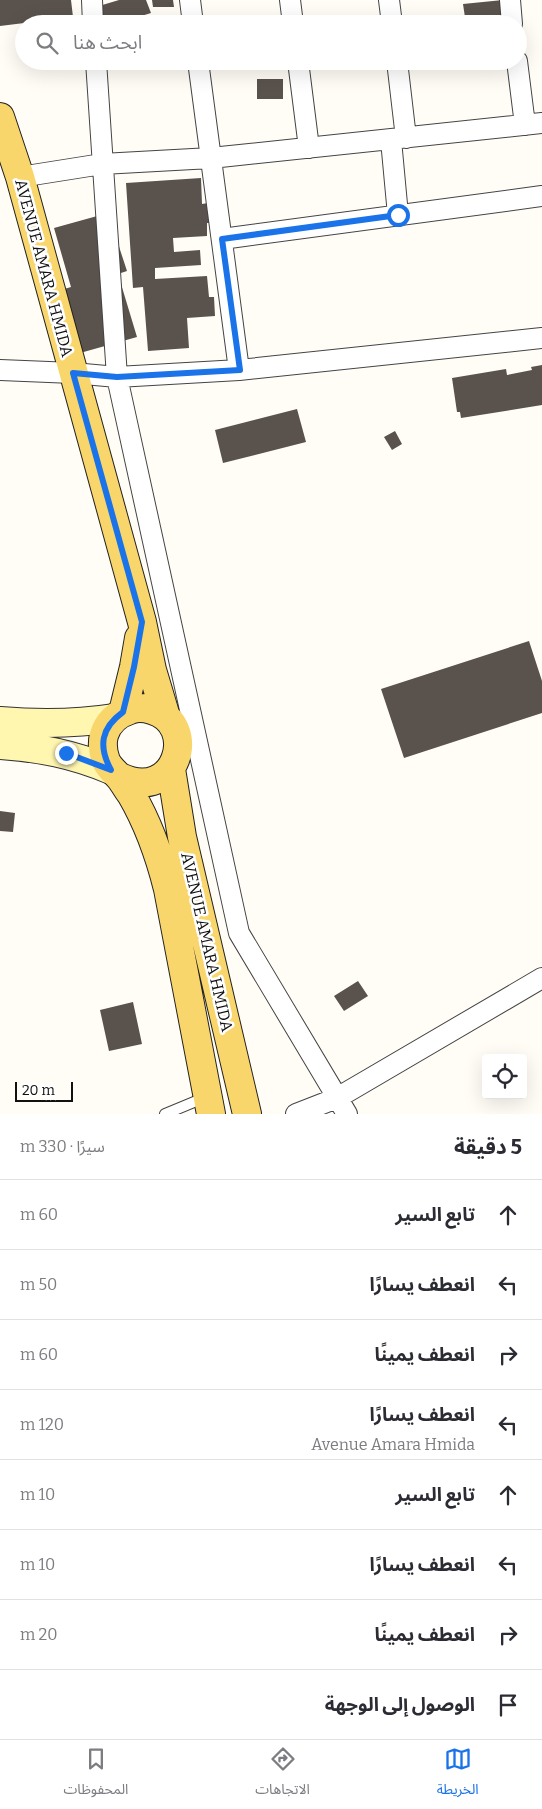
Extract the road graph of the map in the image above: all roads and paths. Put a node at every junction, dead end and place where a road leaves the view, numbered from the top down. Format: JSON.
{"nodes":[{"id":1,"x":92,"y":0,"type":"edge"},
{"id":2,"x":190,"y":0,"type":"edge"},
{"id":3,"x":290,"y":0,"type":"edge"},
{"id":4,"x":389,"y":0,"type":"edge"},
{"id":5,"x":510,"y":0,"type":"edge"},
{"id":6,"x":93,"y":15,"type":"edge"},
{"id":7,"x":192,"y":15,"type":"edge"},
{"id":8,"x":292,"y":15,"type":"edge"},
{"id":9,"x":391,"y":15,"type":"edge"},
{"id":10,"x":511,"y":15,"type":"edge"},
{"id":11,"x":97,"y":70,"type":"edge"},
{"id":12,"x":199,"y":70,"type":"edge"},
{"id":13,"x":299,"y":70,"type":"edge"},
{"id":14,"x":397,"y":70,"type":"edge"},
{"id":15,"x":519,"y":70,"type":"edge"},
{"id":16,"x":0,"y":117,"type":"edge"},
{"id":17,"x":533,"y":124,"type":"edge"},
{"id":18,"x":399,"y":139,"type":"junction"},
{"id":19,"x":309,"y":148,"type":"junction"},
{"id":20,"x":211,"y":158,"type":"junction"},
{"id":21,"x":102,"y":164,"type":"junction"},
{"id":22,"x":20,"y":177,"type":"junction"},
{"id":23,"x":542,"y":196,"type":"edge"},
{"id":24,"x":398,"y":215,"type":"junction"},
{"id":25,"x":222,"y":239,"type":"junction"},
{"id":26,"x":542,"y":338,"type":"edge"},
{"id":27,"x":0,"y":370,"type":"edge"},
{"id":28,"x":240,"y":370,"type":"junction"},
{"id":29,"x":73,"y":373,"type":"junction"},
{"id":30,"x":117,"y":377,"type":"junction"},
{"id":31,"x":142,"y":622,"type":"junction"},
{"id":32,"x":119,"y":715,"type":"junction"},
{"id":33,"x":0,"y":721,"type":"edge"},
{"id":34,"x":178,"y":724,"type":"junction"},
{"id":35,"x":0,"y":745,"type":"edge"},
{"id":36,"x":170,"y":769,"type":"junction"},
{"id":37,"x":115,"y":774,"type":"junction"},
{"id":38,"x":542,"y":978,"type":"edge"},
{"id":39,"x":209,"y":1105,"type":"edge"},
{"id":40,"x":342,"y":1106,"type":"edge"},
{"id":41,"x":165,"y":1114,"type":"edge"},
{"id":42,"x":247,"y":1114,"type":"edge"},
{"id":43,"x":296,"y":1114,"type":"edge"}],
"edges":[{"from":1,"to":6,"type":"street"},
{"from":2,"to":7,"type":"street"},
{"from":3,"to":8,"type":"street"},
{"from":4,"to":9,"type":"street"},
{"from":5,"to":10,"type":"street"},
{"from":11,"to":21,"type":"street"},
{"from":12,"to":20,"type":"street"},
{"from":13,"to":19,"type":"street"},
{"from":14,"to":18,"type":"street"},
{"from":15,"to":17,"type":"street"},
{"from":16,"to":22,"type":"main road","name":"AVENUE AMARA HMIDA"},
{"from":17,"to":18,"type":"street"},
{"from":18,"to":19,"type":"street"},
{"from":18,"to":24,"type":"street"},
{"from":19,"to":20,"type":"street"},
{"from":20,"to":21,"type":"street"},
{"from":20,"to":25,"type":"street"},
{"from":21,"to":22,"type":"street"},
{"from":21,"to":30,"type":"street"},
{"from":22,"to":29,"type":"main road","name":"AVENUE AMARA HMIDA"},
{"from":23,"to":24,"type":"street"},
{"from":24,"to":25,"type":"street"},
{"from":25,"to":28,"type":"street"},
{"from":26,"to":28,"type":"street"},
{"from":27,"to":29,"type":"street"},
{"from":28,"to":30,"type":"street"},
{"from":29,"to":30,"type":"street"},
{"from":29,"to":31,"type":"main road","name":"AVENUE AMARA HMIDA"},
{"from":30,"to":34,"type":"street"},
{"from":31,"to":32,"type":"main road","name":"AVENUE AMARA HMIDA"},
{"from":31,"to":34,"type":"main road","name":"AVENUE AMARA HMIDA"},
{"from":32,"to":33,"type":"main road"},
{"from":32,"to":34,"type":"main road"},
{"from":32,"to":37,"type":"main road"},
{"from":34,"to":36,"type":"main road"},
{"from":34,"to":40,"type":"street"},
{"from":35,"to":37,"type":"main road"},
{"from":36,"to":37,"type":"main road"},
{"from":36,"to":42,"type":"main road","name":"AVENUE AMARA HMIDA"},
{"from":37,"to":39,"type":"main road","name":"AVENUE AMARA HMIDA"},
{"from":38,"to":40,"type":"street"},
{"from":39,"to":41,"type":"lane"},
{"from":40,"to":43,"type":"street"}]}
